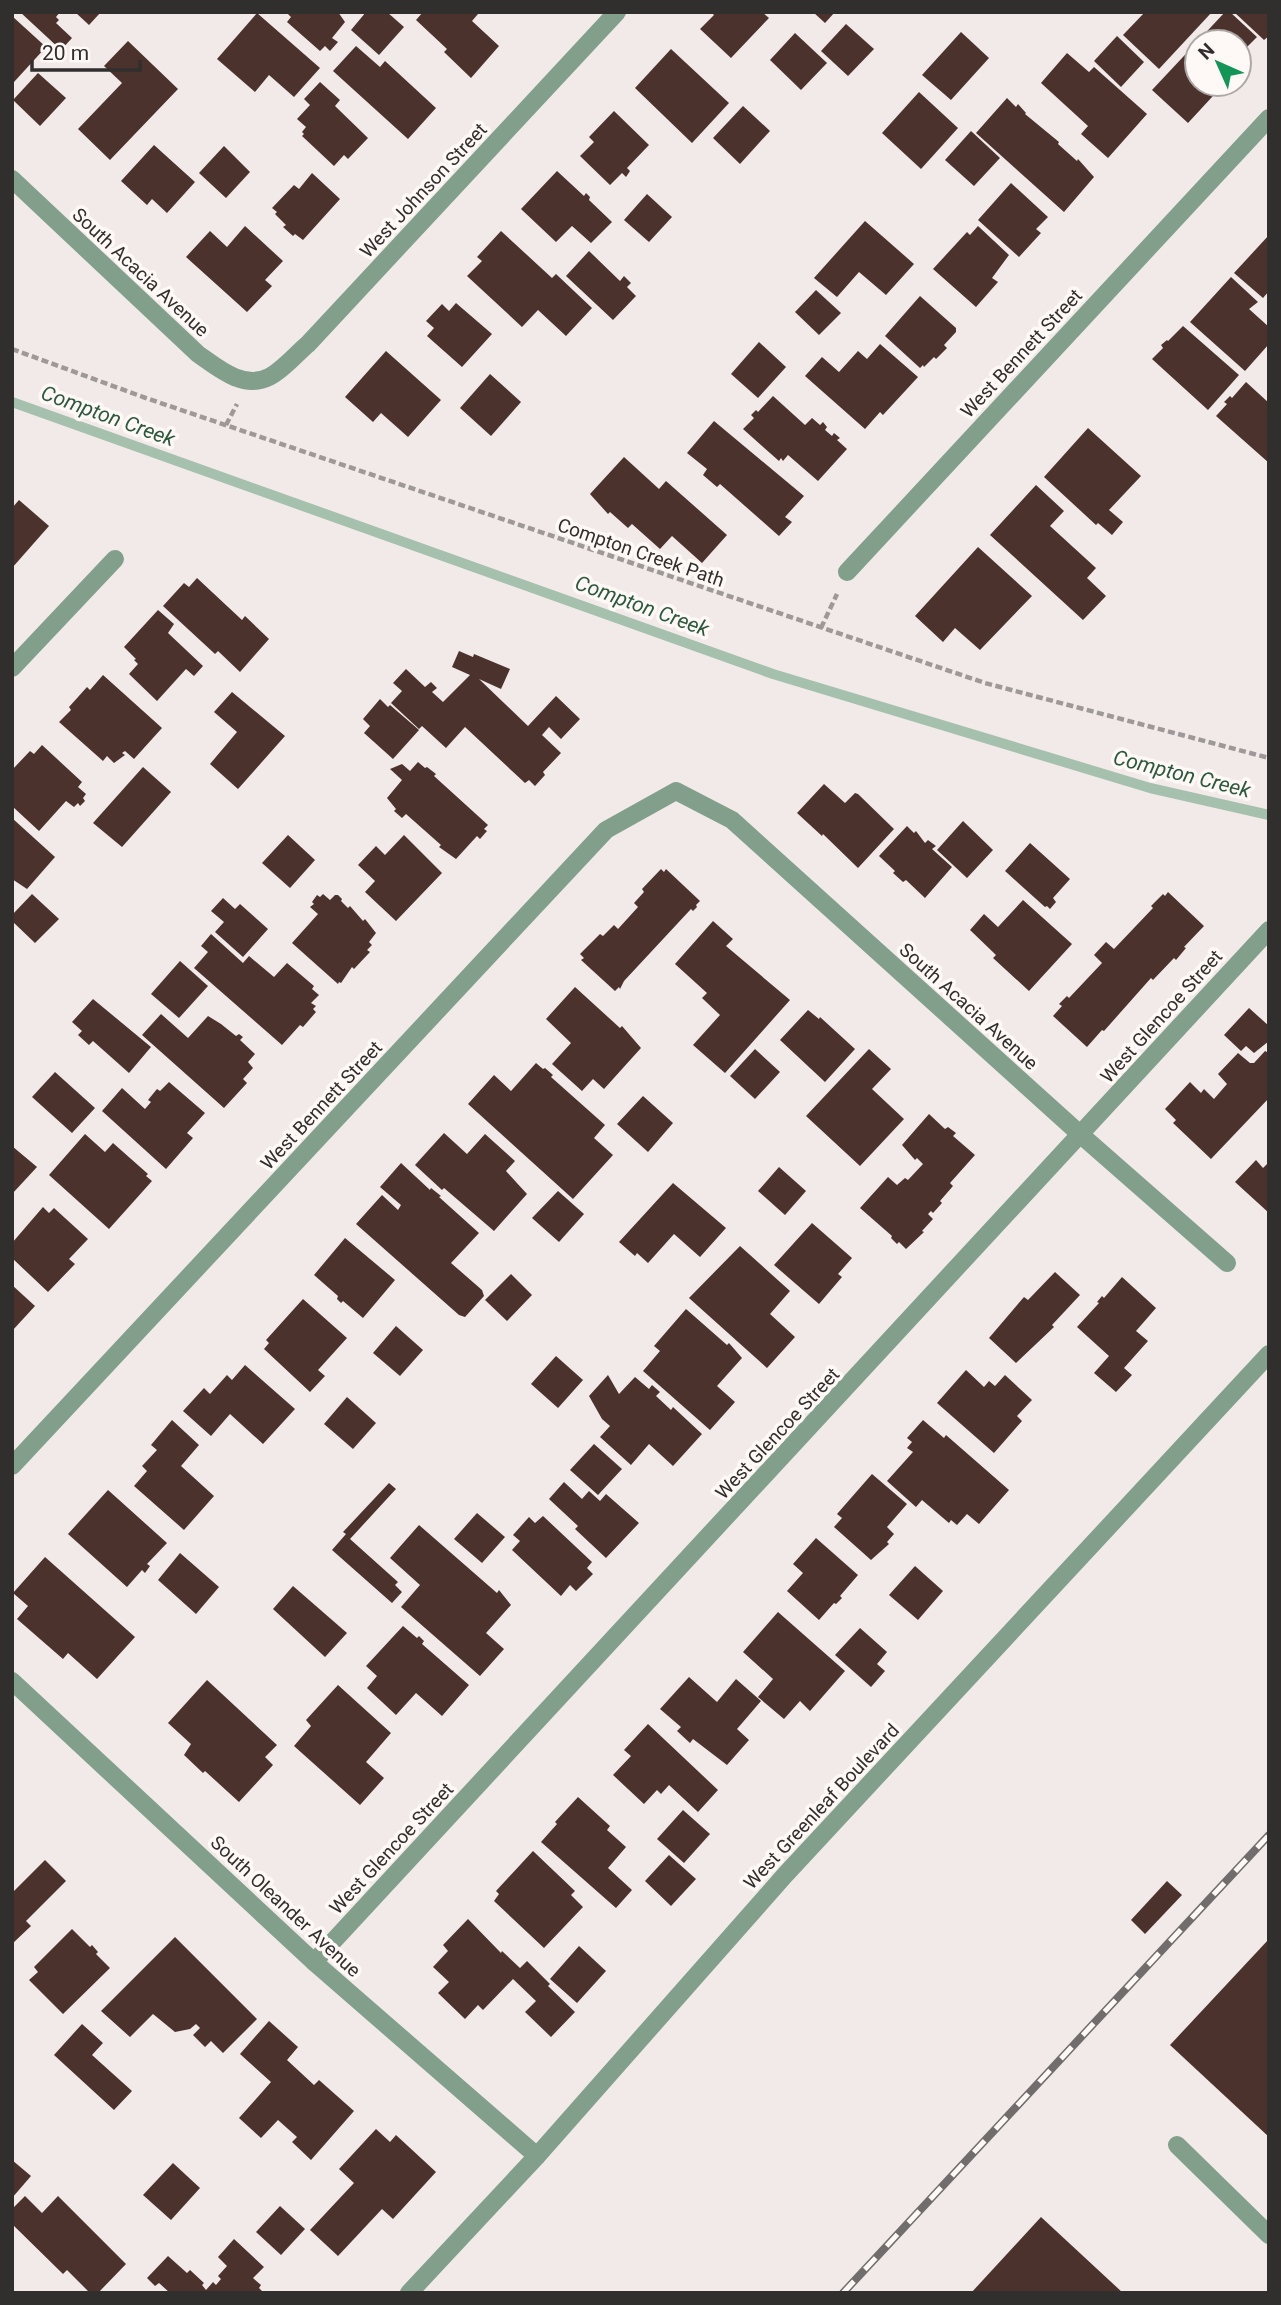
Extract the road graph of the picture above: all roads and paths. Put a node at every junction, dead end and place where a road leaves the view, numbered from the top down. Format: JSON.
{"nodes":[{"id":1,"x":618,"y":12,"type":"edge"},
{"id":2,"x":1269,"y":118,"type":"edge"},
{"id":3,"x":12,"y":179,"type":"edge"},
{"id":4,"x":12,"y":349,"type":"edge"},
{"id":5,"x":250,"y":382,"type":"joint"},
{"id":6,"x":115,"y":559,"type":"dead end"},
{"id":7,"x":847,"y":572,"type":"joint"},
{"id":8,"x":821,"y":628,"type":"junction"},
{"id":9,"x":12,"y":668,"type":"edge"},
{"id":10,"x":1269,"y":758,"type":"edge"},
{"id":11,"x":676,"y":791,"type":"joint"},
{"id":12,"x":1269,"y":930,"type":"edge"},
{"id":13,"x":1081,"y":1136,"type":"junction"},
{"id":14,"x":1227,"y":1263,"type":"dead end"},
{"id":15,"x":1269,"y":1354,"type":"edge"},
{"id":16,"x":12,"y":1466,"type":"edge"},
{"id":17,"x":12,"y":1681,"type":"edge"},
{"id":18,"x":314,"y":1962,"type":"junction"},
{"id":19,"x":1177,"y":2145,"type":"dead end"},
{"id":20,"x":537,"y":2155,"type":"junction"},
{"id":21,"x":1269,"y":2235,"type":"edge"},
{"id":22,"x":409,"y":2293,"type":"edge"}],
"edges":[{"from":1,"to":5,"type":"street","name":"West Johnson Street"},
{"from":2,"to":7,"type":"street","name":"West Bennett Street"},
{"from":3,"to":5,"type":"street","name":"South Acacia Avenue"},
{"from":4,"to":8,"type":"path","name":"Compton Creek Path"},
{"from":6,"to":9,"type":"street"},
{"from":7,"to":8,"type":"path"},
{"from":8,"to":10,"type":"path","name":"Compton Creek Path"},
{"from":11,"to":13,"type":"street","name":"South Acacia Avenue"},
{"from":11,"to":16,"type":"street","name":"West Bennett Street"},
{"from":12,"to":13,"type":"street","name":"West Glencoe Street"},
{"from":13,"to":14,"type":"street","name":"South Acacia Avenue"},
{"from":13,"to":18,"type":"street","name":"West Glencoe Street"},
{"from":15,"to":20,"type":"street","name":"West Greenleaf Boulevard"},
{"from":17,"to":18,"type":"street","name":"South Oleander Avenue"},
{"from":18,"to":20,"type":"street","name":"South Oleander Avenue"},
{"from":19,"to":21,"type":"street"},
{"from":20,"to":22,"type":"street","name":"West Greenleaf Boulevard"}]}
